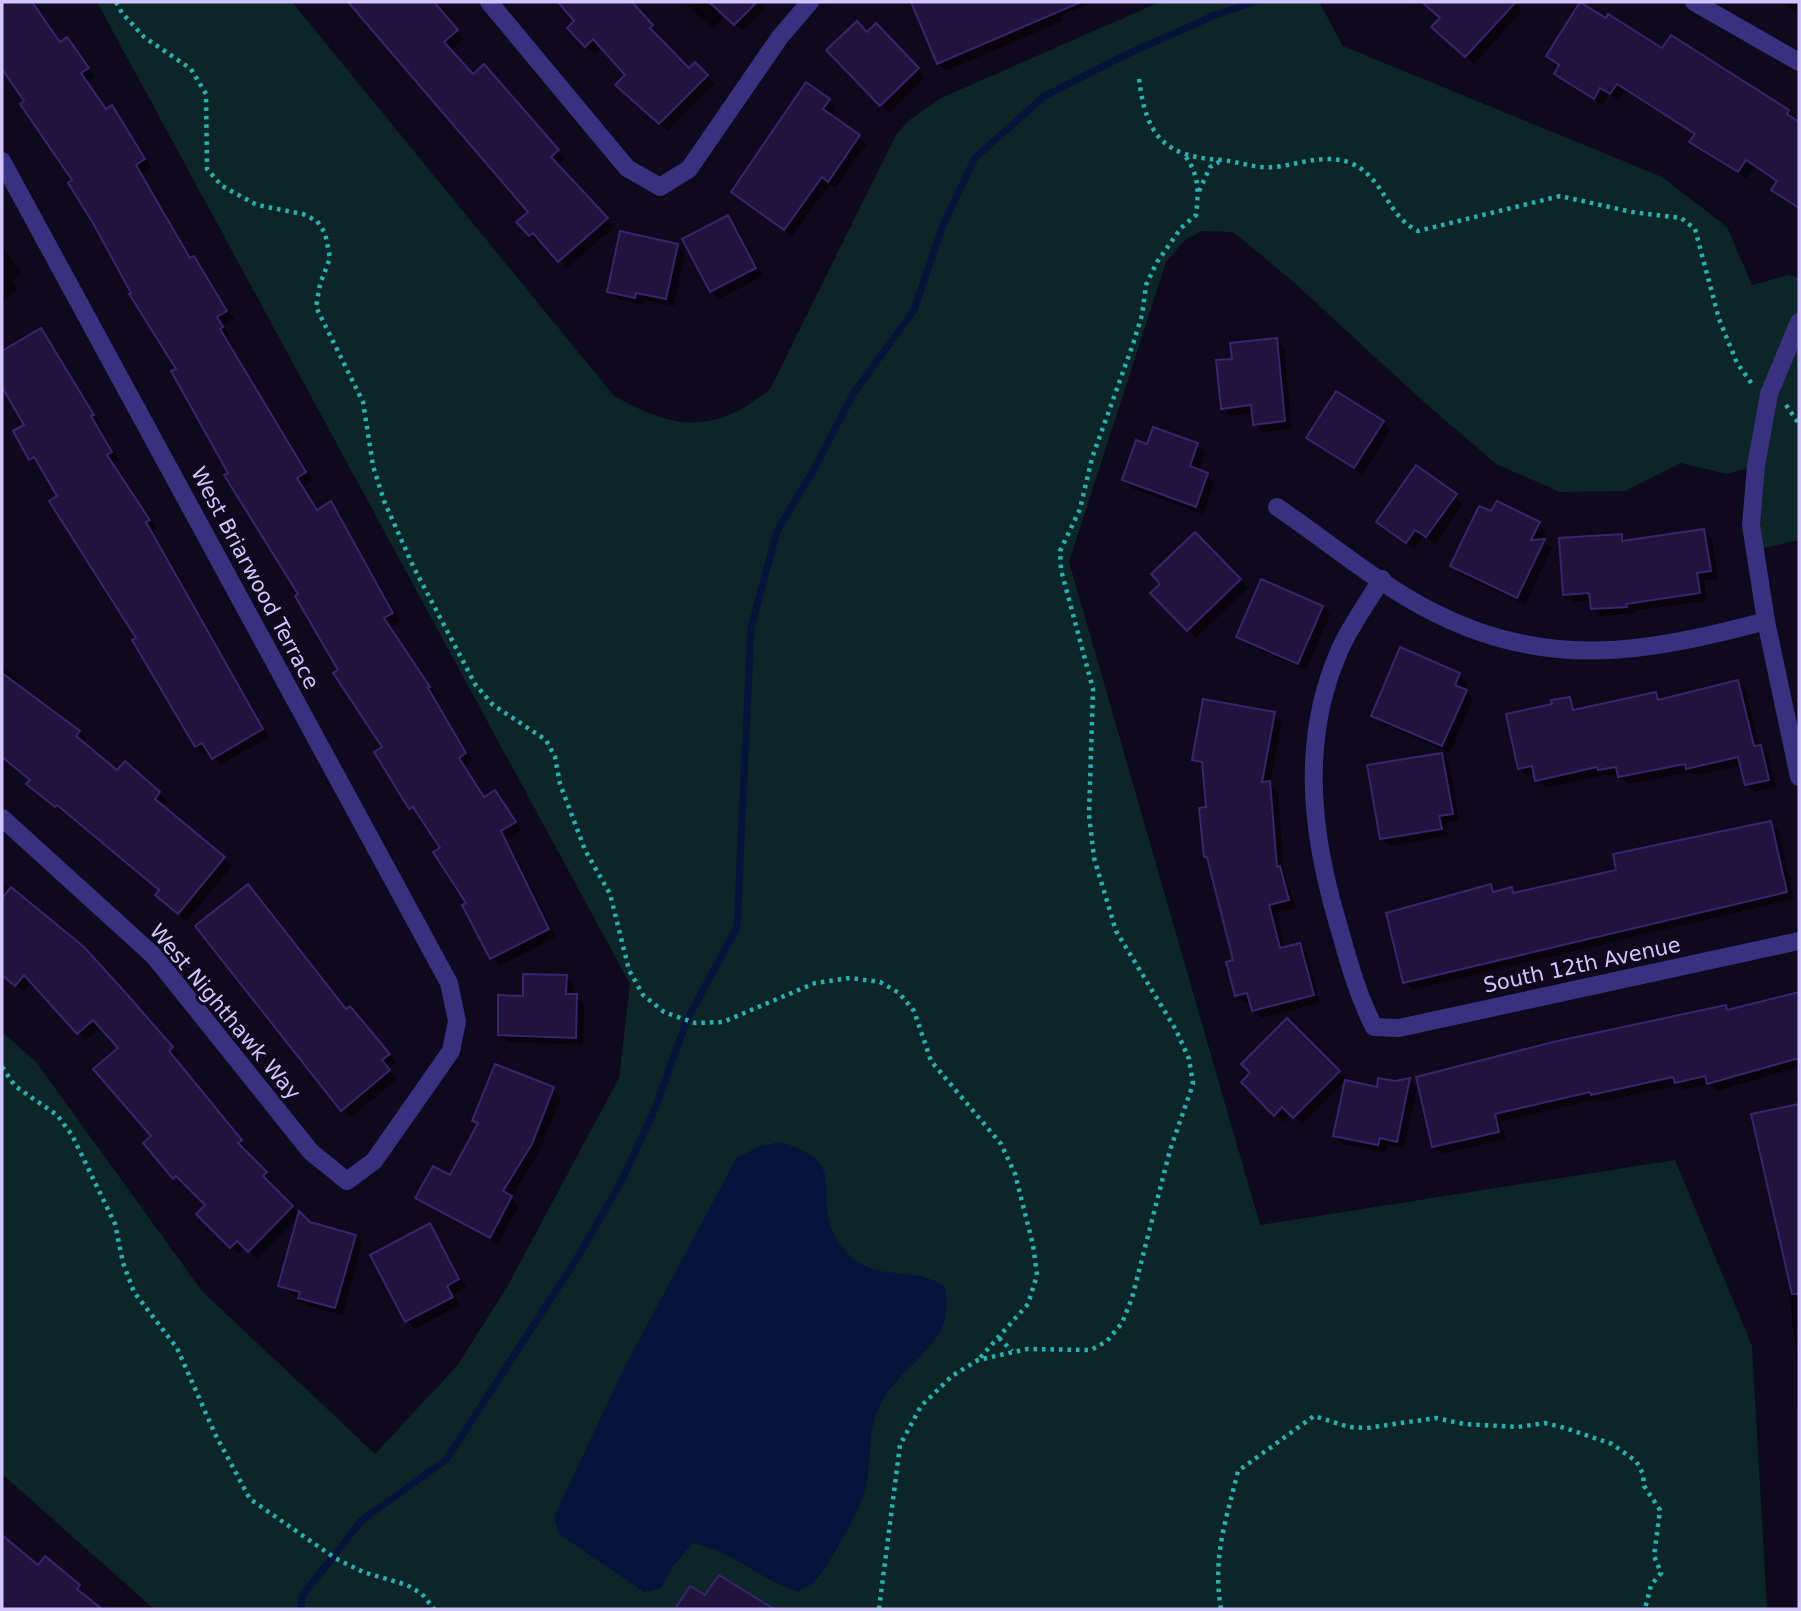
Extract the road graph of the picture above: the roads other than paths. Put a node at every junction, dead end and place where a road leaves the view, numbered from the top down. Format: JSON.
{"nodes":[{"id":1,"x":489,"y":2,"type":"edge"},
{"id":2,"x":810,"y":2,"type":"edge"},
{"id":3,"x":1694,"y":2,"type":"edge"},
{"id":4,"x":1799,"y":62,"type":"edge"},
{"id":5,"x":2,"y":161,"type":"edge"},
{"id":6,"x":1799,"y":323,"type":"edge"},
{"id":7,"x":1277,"y":507,"type":"dead end"},
{"id":8,"x":1381,"y":579,"type":"junction"},
{"id":9,"x":1766,"y":621,"type":"junction"},
{"id":10,"x":1799,"y":777,"type":"edge"},
{"id":11,"x":2,"y":818,"type":"edge"},
{"id":12,"x":1799,"y":940,"type":"edge"},
{"id":13,"x":347,"y":1181,"type":"joint"}],
"edges":[{"from":1,"to":2,"type":"street"},
{"from":3,"to":4,"type":"street"},
{"from":5,"to":13,"type":"street","name":"West Briarwood Terrace"},
{"from":6,"to":9,"type":"street"},
{"from":7,"to":8,"type":"street"},
{"from":8,"to":9,"type":"street"},
{"from":8,"to":12,"type":"street","name":"South 12th Avenue"},
{"from":9,"to":10,"type":"street"},
{"from":11,"to":13,"type":"street","name":"West Nighthawk Way"}]}
